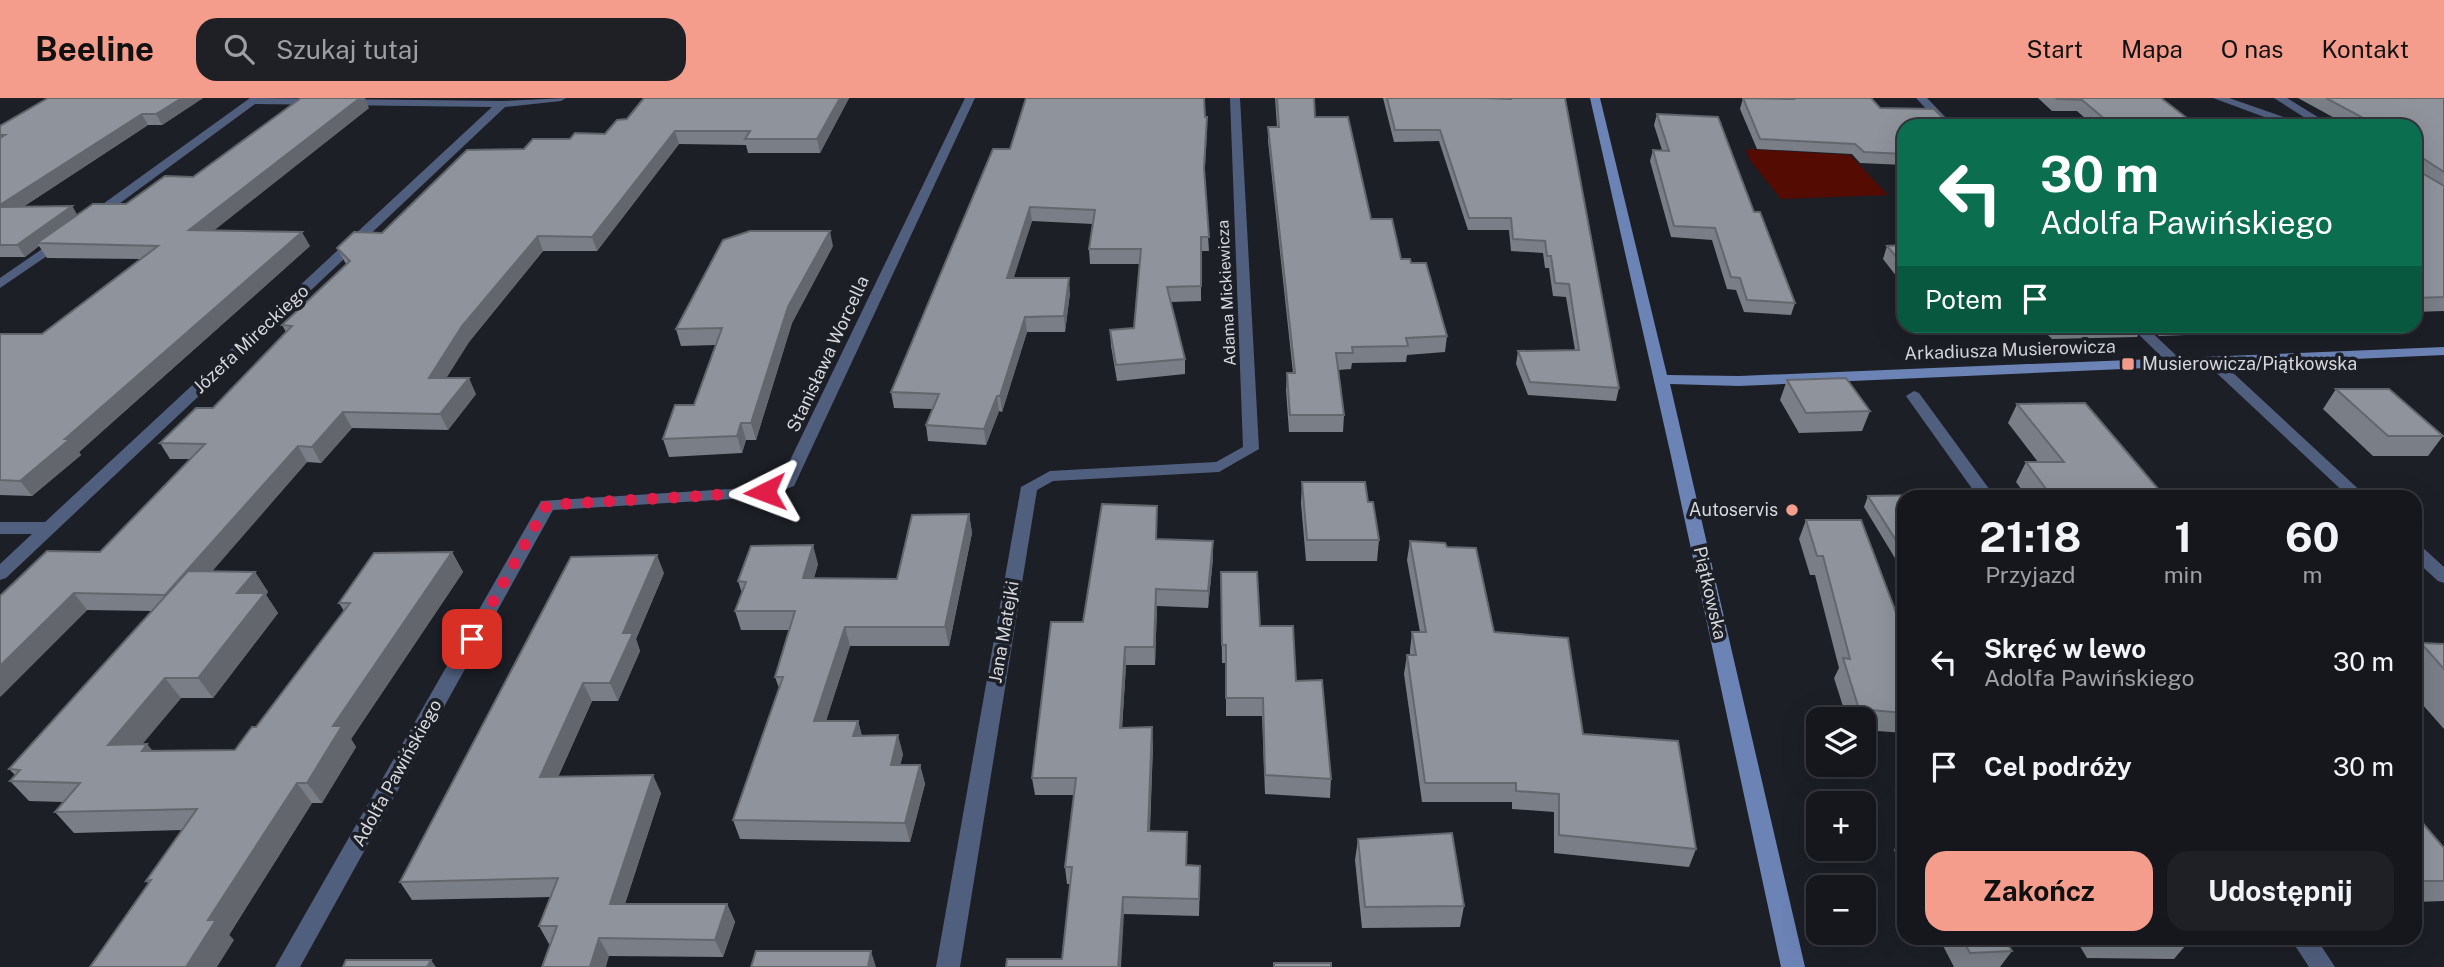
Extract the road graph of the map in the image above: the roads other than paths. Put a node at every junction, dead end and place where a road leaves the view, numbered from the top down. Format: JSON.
{"nodes":[{"id":1,"x":561,"y":98,"type":"edge"},
{"id":2,"x":970,"y":98,"type":"edge"},
{"id":3,"x":1235,"y":98,"type":"edge"},
{"id":4,"x":1595,"y":98,"type":"edge"},
{"id":5,"x":1921,"y":98,"type":"edge"},
{"id":6,"x":2218,"y":98,"type":"edge"},
{"id":7,"x":2279,"y":98,"type":"edge"},
{"id":8,"x":255,"y":99,"type":"edge"},
{"id":9,"x":502,"y":104,"type":"junction"},
{"id":10,"x":1941,"y":119,"type":"edge"},
{"id":11,"x":2279,"y":119,"type":"edge"},
{"id":12,"x":2314,"y":119,"type":"edge"},
{"id":13,"x":79,"y":227,"type":"edge"},
{"id":14,"x":67,"y":236,"type":"edge"},
{"id":15,"x":0,"y":284,"type":"edge"},
{"id":16,"x":2144,"y":333,"type":"edge"},
{"id":17,"x":2444,"y":351,"type":"edge"},
{"id":18,"x":2212,"y":361,"type":"junction"},
{"id":19,"x":2175,"y":362,"type":"junction"},
{"id":20,"x":1661,"y":379,"type":"junction"},
{"id":21,"x":1914,"y":396,"type":"dead end"},
{"id":22,"x":1219,"y":467,"type":"joint"},
{"id":23,"x":1982,"y":490,"type":"edge"},
{"id":24,"x":2350,"y":490,"type":"edge"},
{"id":25,"x":547,"y":505,"type":"joint"},
{"id":26,"x":0,"y":528,"type":"edge"},
{"id":27,"x":48,"y":528,"type":"junction"},
{"id":28,"x":2422,"y":557,"type":"edge"},
{"id":29,"x":0,"y":574,"type":"edge"},
{"id":30,"x":2444,"y":577,"type":"edge"},
{"id":31,"x":2307,"y":945,"type":"edge"},
{"id":32,"x":287,"y":967,"type":"edge"},
{"id":33,"x":948,"y":967,"type":"edge"},
{"id":34,"x":1793,"y":967,"type":"edge"},
{"id":35,"x":2323,"y":967,"type":"edge"}],
"edges":[{"from":1,"to":9,"type":"street"},
{"from":2,"to":25,"type":"street","name":"Stanisława Worcella"},
{"from":3,"to":22,"type":"street","name":"Adama Mickiewicza"},
{"from":4,"to":20,"type":"main road","name":"Piątkowska"},
{"from":5,"to":10,"type":"street"},
{"from":6,"to":11,"type":"street"},
{"from":7,"to":12,"type":"street"},
{"from":8,"to":9,"type":"street"},
{"from":8,"to":13,"type":"street"},
{"from":9,"to":27,"type":"street","name":"Józefa Mireckiego"},
{"from":14,"to":15,"type":"street"},
{"from":16,"to":19,"type":"street"},
{"from":17,"to":18,"type":"main road","name":"Arkadiusza Musierowicza"},
{"from":18,"to":19,"type":"main road","name":"Arkadiusza Musierowicza"},
{"from":18,"to":24,"type":"street"},
{"from":19,"to":20,"type":"main road","name":"Arkadiusza Musierowicza"},
{"from":20,"to":34,"type":"main road","name":"Piątkowska"},
{"from":21,"to":23,"type":"street"},
{"from":22,"to":33,"type":"street","name":"Jana Matejki"},
{"from":25,"to":32,"type":"street","name":"Adolfa Pawińskiego"},
{"from":26,"to":27,"type":"street"},
{"from":27,"to":29,"type":"street","name":"Józefa Mireckiego"},
{"from":28,"to":30,"type":"street"},
{"from":31,"to":35,"type":"street"}]}
